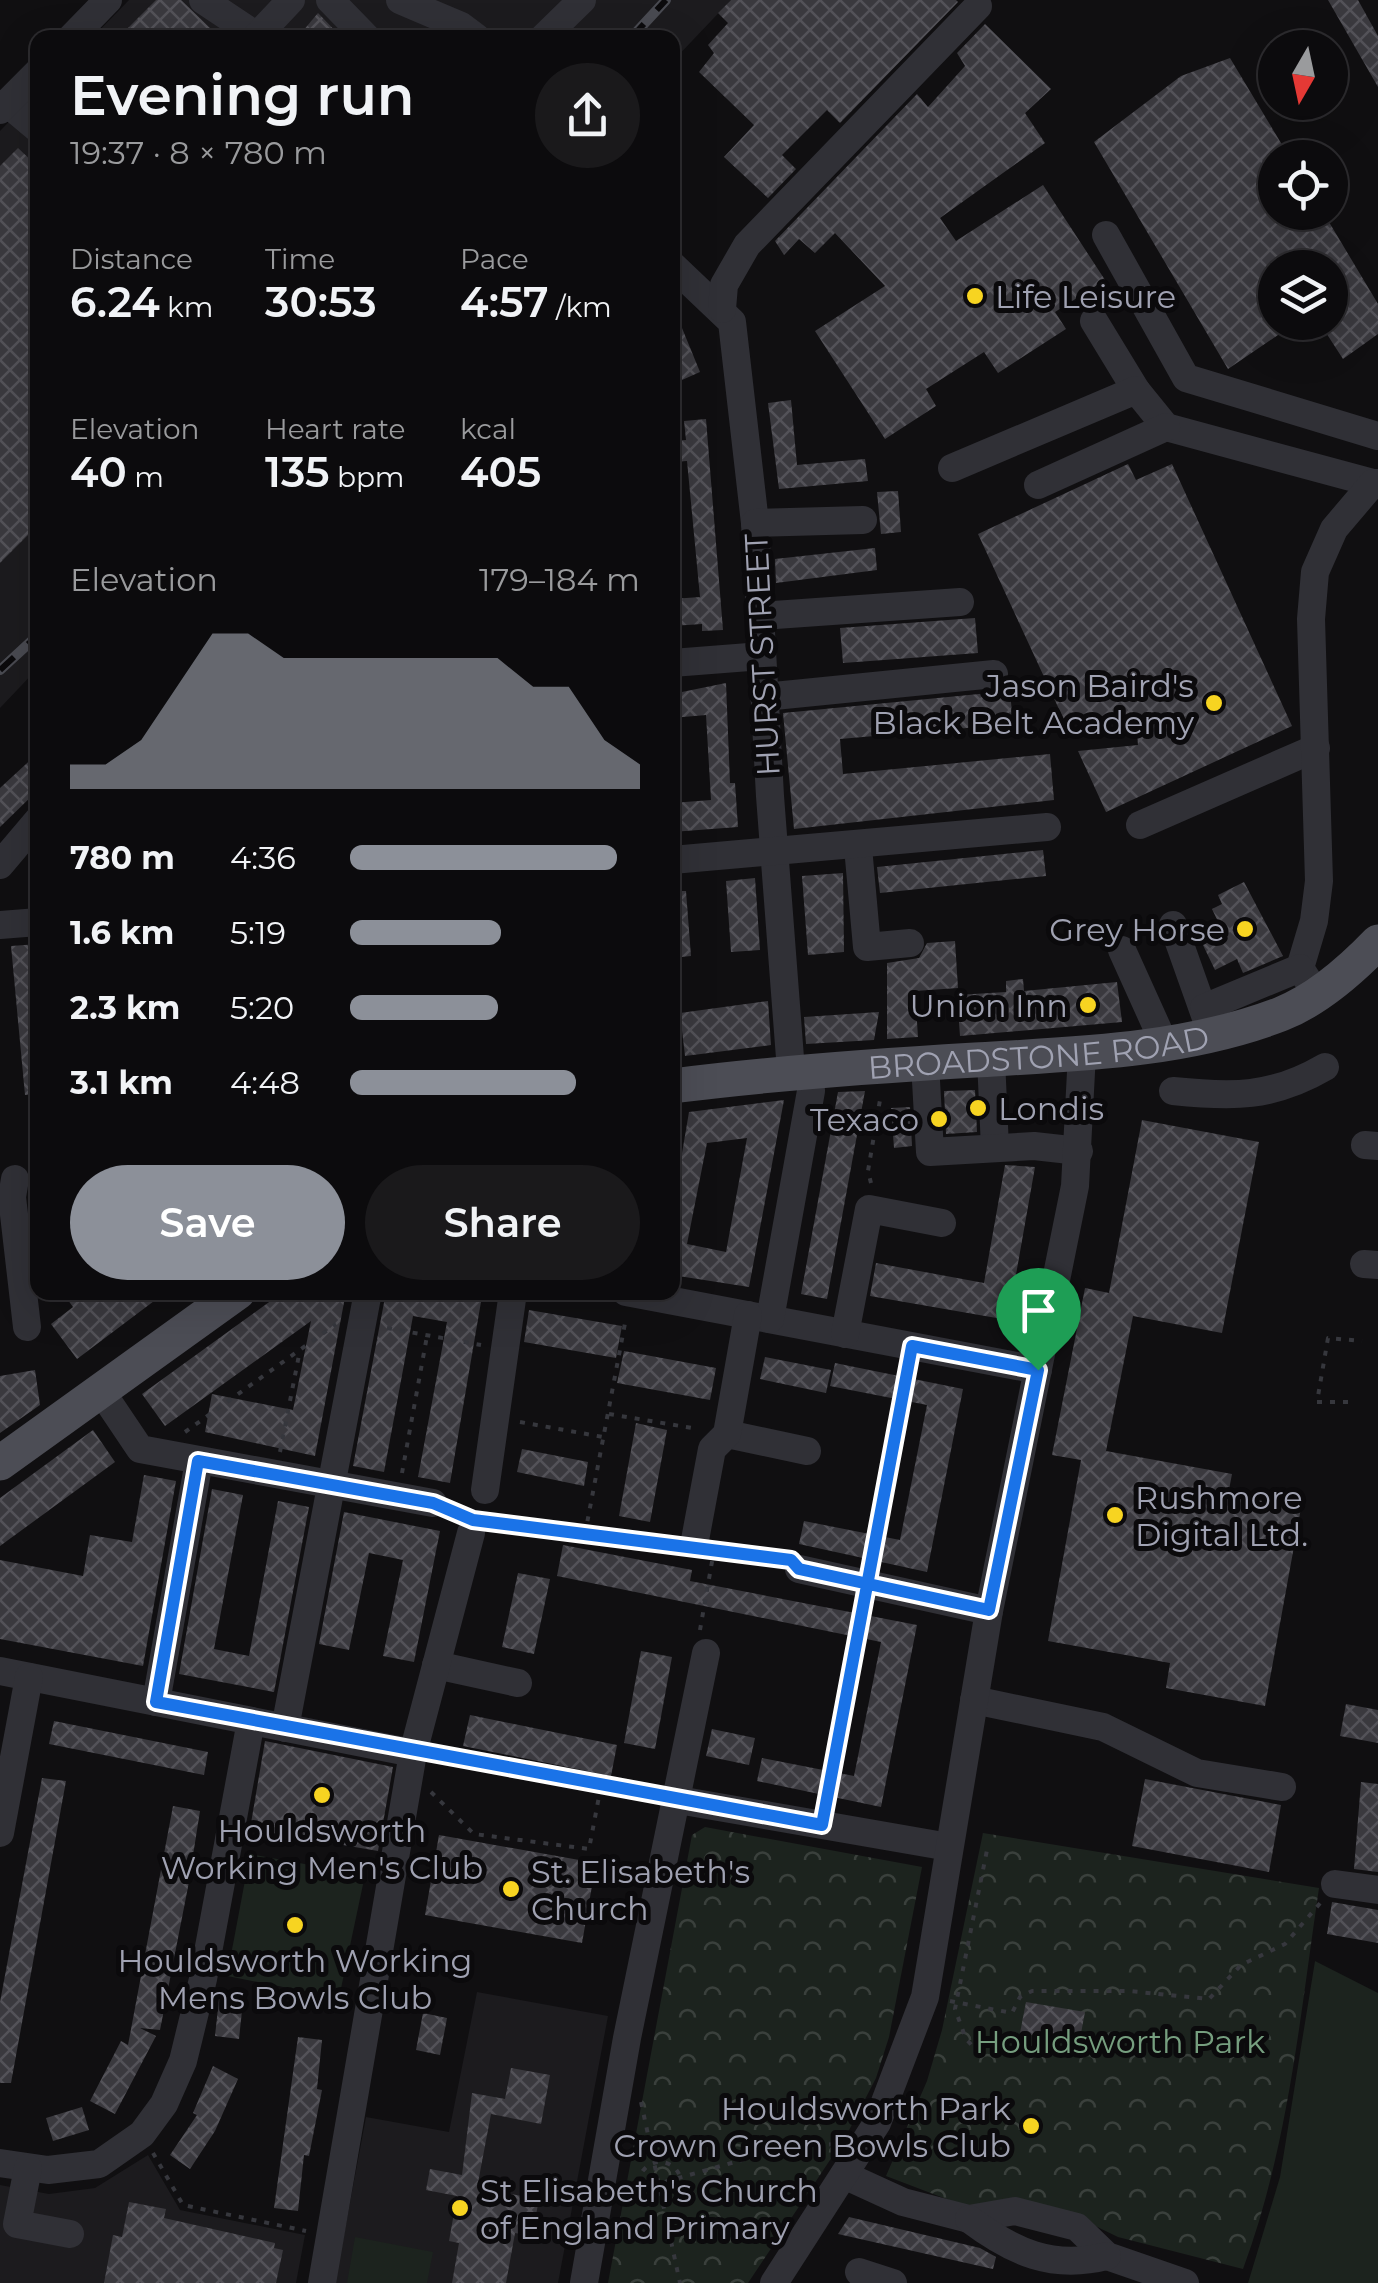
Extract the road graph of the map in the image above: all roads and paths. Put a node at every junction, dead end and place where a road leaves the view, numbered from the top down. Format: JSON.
{"nodes":[{"id":1,"x":108,"y":0,"type":"edge"},
{"id":2,"x":203,"y":0,"type":"edge"},
{"id":3,"x":291,"y":0,"type":"edge"},
{"id":4,"x":330,"y":0,"type":"edge"},
{"id":5,"x":400,"y":0,"type":"edge"},
{"id":6,"x":582,"y":0,"type":"edge"},
{"id":7,"x":978,"y":6,"type":"dead end"},
{"id":8,"x":79,"y":30,"type":"edge"},
{"id":9,"x":250,"y":30,"type":"edge"},
{"id":10,"x":264,"y":30,"type":"edge"},
{"id":11,"x":359,"y":30,"type":"edge"},
{"id":12,"x":466,"y":30,"type":"edge"},
{"id":13,"x":551,"y":30,"type":"edge"},
{"id":14,"x":30,"y":80,"type":"edge"},
{"id":15,"x":4,"y":107,"type":"edge"},
{"id":16,"x":30,"y":124,"type":"edge"},
{"id":17,"x":1106,"y":235,"type":"dead end"},
{"id":18,"x":680,"y":272,"type":"edge"},
{"id":19,"x":722,"y":309,"type":"junction"},
{"id":20,"x":1094,"y":321,"type":"dead end"},
{"id":21,"x":1136,"y":390,"type":"junction"},
{"id":22,"x":1166,"y":428,"type":"junction"},
{"id":23,"x":1378,"y":436,"type":"edge"},
{"id":24,"x":952,"y":468,"type":"dead end"},
{"id":25,"x":1376,"y":483,"type":"edge"},
{"id":26,"x":1038,"y":485,"type":"dead end"},
{"id":27,"x":863,"y":520,"type":"dead end"},
{"id":28,"x":755,"y":524,"type":"junction"},
{"id":29,"x":960,"y":602,"type":"dead end"},
{"id":30,"x":760,"y":616,"type":"junction"},
{"id":31,"x":762,"y":656,"type":"junction"},
{"id":32,"x":680,"y":661,"type":"edge"},
{"id":33,"x":994,"y":674,"type":"dead end"},
{"id":34,"x":764,"y":697,"type":"junction"},
{"id":35,"x":1316,"y":748,"type":"junction"},
{"id":36,"x":1140,"y":825,"type":"dead end"},
{"id":37,"x":1047,"y":827,"type":"dead end"},
{"id":38,"x":30,"y":830,"type":"edge"},
{"id":39,"x":858,"y":846,"type":"junction"},
{"id":40,"x":775,"y":848,"type":"junction"},
{"id":41,"x":680,"y":859,"type":"edge"},
{"id":42,"x":0,"y":866,"type":"edge"},
{"id":43,"x":30,"y":923,"type":"edge"},
{"id":44,"x":0,"y":926,"type":"edge"},
{"id":45,"x":1173,"y":926,"type":"dead end"},
{"id":46,"x":910,"y":943,"type":"dead end"},
{"id":47,"x":1377,"y":943,"type":"edge"},
{"id":48,"x":1122,"y":950,"type":"dead end"},
{"id":49,"x":1308,"y":980,"type":"junction"},
{"id":50,"x":1208,"y":1022,"type":"junction"},
{"id":51,"x":1164,"y":1043,"type":"junction"},
{"id":52,"x":1082,"y":1053,"type":"junction"},
{"id":53,"x":991,"y":1059,"type":"junction"},
{"id":54,"x":925,"y":1063,"type":"junction"},
{"id":55,"x":1325,"y":1067,"type":"dead end"},
{"id":56,"x":801,"y":1070,"type":"junction"},
{"id":57,"x":680,"y":1085,"type":"edge"},
{"id":58,"x":882,"y":1085,"type":"dead end"},
{"id":59,"x":1173,"y":1091,"type":"dead end"},
{"id":60,"x":995,"y":1148,"type":"junction"},
{"id":61,"x":1079,"y":1151,"type":"junction"},
{"id":62,"x":18,"y":1179,"type":"edge"},
{"id":63,"x":871,"y":1198,"type":"junction"},
{"id":64,"x":942,"y":1223,"type":"dead end"},
{"id":65,"x":227,"y":1300,"type":"edge"},
{"id":66,"x":512,"y":1300,"type":"edge"},
{"id":67,"x":631,"y":1300,"type":"edge"},
{"id":68,"x":669,"y":1300,"type":"edge"},
{"id":69,"x":365,"y":1306,"type":"edge"},
{"id":70,"x":759,"y":1317,"type":"junction"},
{"id":71,"x":28,"y":1327,"type":"dead end"},
{"id":72,"x":845,"y":1334,"type":"junction"},
{"id":73,"x":427,"y":1336,"type":"junction"},
{"id":74,"x":1362,"y":1341,"type":"dead end"},
{"id":75,"x":912,"y":1346,"type":"junction"},
{"id":76,"x":300,"y":1350,"type":"junction"},
{"id":77,"x":505,"y":1350,"type":"junction"},
{"id":78,"x":1038,"y":1370,"type":"junction"},
{"id":79,"x":101,"y":1391,"type":"junction"},
{"id":80,"x":1348,"y":1402,"type":"dead end"},
{"id":81,"x":608,"y":1414,"type":"junction"},
{"id":82,"x":496,"y":1418,"type":"junction"},
{"id":83,"x":727,"y":1434,"type":"junction"},
{"id":84,"x":604,"y":1437,"type":"junction"},
{"id":85,"x":807,"y":1450,"type":"dead end"},
{"id":86,"x":157,"y":1452,"type":"junction"},
{"id":87,"x":198,"y":1461,"type":"junction"},
{"id":88,"x":0,"y":1463,"type":"edge"},
{"id":89,"x":275,"y":1476,"type":"junction"},
{"id":90,"x":329,"y":1487,"type":"junction"},
{"id":91,"x":485,"y":1490,"type":"dead end"},
{"id":92,"x":397,"y":1498,"type":"junction"},
{"id":93,"x":433,"y":1503,"type":"dead end"},
{"id":94,"x":476,"y":1527,"type":"joint"},
{"id":95,"x":585,"y":1534,"type":"junction"},
{"id":96,"x":697,"y":1546,"type":"junction"},
{"id":97,"x":799,"y":1569,"type":"joint"},
{"id":98,"x":870,"y":1584,"type":"junction"},
{"id":99,"x":989,"y":1610,"type":"junction"},
{"id":100,"x":706,"y":1654,"type":"joint"},
{"id":101,"x":436,"y":1665,"type":"junction"},
{"id":102,"x":0,"y":1671,"type":"edge"},
{"id":103,"x":28,"y":1676,"type":"junction"},
{"id":104,"x":518,"y":1682,"type":"dead end"},
{"id":105,"x":974,"y":1700,"type":"junction"},
{"id":106,"x":156,"y":1702,"type":"junction"},
{"id":107,"x":251,"y":1721,"type":"junction"},
{"id":108,"x":285,"y":1728,"type":"junction"},
{"id":109,"x":8,"y":1756,"type":"edge"},
{"id":110,"x":412,"y":1762,"type":"junction"},
{"id":111,"x":600,"y":1786,"type":"junction"},
{"id":112,"x":1282,"y":1787,"type":"dead end"},
{"id":113,"x":678,"y":1800,"type":"junction"},
{"id":114,"x":822,"y":1825,"type":"junction"},
{"id":115,"x":0,"y":1833,"type":"edge"},
{"id":116,"x":988,"y":1844,"type":"dead end"},
{"id":117,"x":949,"y":1847,"type":"junction"},
{"id":118,"x":1336,"y":1884,"type":"joint"},
{"id":119,"x":1378,"y":1890,"type":"edge"},
{"id":120,"x":925,"y":1997,"type":"junction"},
{"id":121,"x":956,"y":2002,"type":"junction"},
{"id":122,"x":980,"y":2054,"type":"dead end"},
{"id":123,"x":639,"y":2091,"type":"dead end"},
{"id":124,"x":142,"y":2134,"type":"junction"},
{"id":125,"x":862,"y":2147,"type":"junction"},
{"id":126,"x":655,"y":2162,"type":"junction"},
{"id":127,"x":14,"y":2165,"type":"edge"},
{"id":128,"x":844,"y":2175,"type":"junction"},
{"id":129,"x":680,"y":2178,"type":"junction"},
{"id":130,"x":660,"y":2184,"type":"junction"},
{"id":131,"x":640,"y":2189,"type":"junction"},
{"id":132,"x":664,"y":2203,"type":"junction"},
{"id":133,"x":70,"y":2234,"type":"dead end"},
{"id":134,"x":330,"y":2236,"type":"junction"},
{"id":135,"x":859,"y":2272,"type":"dead end"},
{"id":136,"x":322,"y":2283,"type":"edge"},
{"id":137,"x":584,"y":2283,"type":"edge"},
{"id":138,"x":680,"y":2283,"type":"edge"},
{"id":139,"x":774,"y":2283,"type":"edge"},
{"id":140,"x":893,"y":2283,"type":"edge"},
{"id":141,"x":1186,"y":2283,"type":"edge"}],
"edges":[{"from":1,"to":8,"type":"street"},
{"from":2,"to":9,"type":"street"},
{"from":3,"to":10,"type":"street"},
{"from":4,"to":11,"type":"street"},
{"from":5,"to":12,"type":"street"},
{"from":6,"to":13,"type":"street"},
{"from":7,"to":19,"type":"street"},
{"from":14,"to":15,"type":"street"},
{"from":15,"to":16,"type":"street"},
{"from":17,"to":23,"type":"street"},
{"from":18,"to":19,"type":"street"},
{"from":19,"to":28,"type":"street","name":"HURST STREET"},
{"from":20,"to":21,"type":"street"},
{"from":21,"to":22,"type":"street"},
{"from":21,"to":24,"type":"street"},
{"from":22,"to":25,"type":"street"},
{"from":22,"to":26,"type":"street"},
{"from":25,"to":35,"type":"street"},
{"from":27,"to":28,"type":"street"},
{"from":28,"to":30,"type":"street","name":"HURST STREET"},
{"from":29,"to":30,"type":"street"},
{"from":30,"to":31,"type":"street","name":"HURST STREET"},
{"from":31,"to":32,"type":"street"},
{"from":31,"to":34,"type":"street","name":"HURST STREET"},
{"from":33,"to":34,"type":"street"},
{"from":34,"to":40,"type":"street","name":"HURST STREET"},
{"from":35,"to":36,"type":"street"},
{"from":35,"to":49,"type":"street"},
{"from":37,"to":39,"type":"street"},
{"from":38,"to":42,"type":"street"},
{"from":39,"to":40,"type":"street"},
{"from":39,"to":46,"type":"street"},
{"from":40,"to":41,"type":"street"},
{"from":40,"to":56,"type":"street","name":"HURST STREET"},
{"from":43,"to":44,"type":"street"},
{"from":45,"to":50,"type":"street"},
{"from":47,"to":49,"type":"main road","name":"BROADSTONE ROAD"},
{"from":48,"to":51,"type":"street"},
{"from":49,"to":50,"type":"main road","name":"BROADSTONE ROAD"},
{"from":50,"to":51,"type":"main road","name":"BROADSTONE ROAD"},
{"from":51,"to":52,"type":"main road","name":"BROADSTONE ROAD"},
{"from":52,"to":53,"type":"main road","name":"BROADSTONE ROAD"},
{"from":52,"to":61,"type":"street"},
{"from":53,"to":54,"type":"main road","name":"BROADSTONE ROAD"},
{"from":53,"to":60,"type":"street"},
{"from":54,"to":56,"type":"main road","name":"BROADSTONE ROAD"},
{"from":54,"to":60,"type":"street"},
{"from":55,"to":59,"type":"street"},
{"from":56,"to":57,"type":"main road","name":"BROADSTONE ROAD"},
{"from":56,"to":70,"type":"street","name":"HURST STREET"},
{"from":58,"to":63,"type":"path"},
{"from":60,"to":61,"type":"street"},
{"from":61,"to":78,"type":"street"},
{"from":62,"to":71,"type":"street"},
{"from":63,"to":64,"type":"street"},
{"from":63,"to":72,"type":"street"},
{"from":65,"to":79,"type":"main road"},
{"from":66,"to":77,"type":"street"},
{"from":67,"to":81,"type":"path"},
{"from":68,"to":70,"type":"street"},
{"from":69,"to":73,"type":"path"},
{"from":69,"to":76,"type":"path"},
{"from":69,"to":90,"type":"street"},
{"from":70,"to":72,"type":"street"},
{"from":70,"to":83,"type":"street","name":"HURST STREET"},
{"from":72,"to":75,"type":"street"},
{"from":73,"to":77,"type":"path"},
{"from":73,"to":92,"type":"path"},
{"from":74,"to":80,"type":"path"},
{"from":75,"to":78,"type":"street"},
{"from":75,"to":98,"type":"path"},
{"from":76,"to":86,"type":"path"},
{"from":76,"to":89,"type":"path"},
{"from":77,"to":82,"type":"street"},
{"from":78,"to":99,"type":"street"},
{"from":79,"to":86,"type":"street"},
{"from":79,"to":88,"type":"main road"},
{"from":81,"to":83,"type":"path"},
{"from":81,"to":84,"type":"path"},
{"from":82,"to":84,"type":"path"},
{"from":82,"to":91,"type":"street"},
{"from":83,"to":85,"type":"street"},
{"from":83,"to":96,"type":"street","name":"HURST STREET"},
{"from":84,"to":95,"type":"path"},
{"from":86,"to":87,"type":"street"},
{"from":87,"to":89,"type":"street"},
{"from":87,"to":106,"type":"street"},
{"from":89,"to":90,"type":"street"},
{"from":90,"to":92,"type":"street"},
{"from":90,"to":108,"type":"street"},
{"from":92,"to":93,"type":"street"},
{"from":94,"to":95,"type":"path"},
{"from":94,"to":101,"type":"street"},
{"from":95,"to":96,"type":"path"},
{"from":96,"to":97,"type":"path"},
{"from":96,"to":100,"type":"path"},
{"from":97,"to":98,"type":"street"},
{"from":98,"to":99,"type":"street"},
{"from":98,"to":114,"type":"path"},
{"from":99,"to":105,"type":"street"},
{"from":100,"to":113,"type":"street"},
{"from":101,"to":104,"type":"street"},
{"from":101,"to":110,"type":"street"},
{"from":102,"to":103,"type":"street"},
{"from":103,"to":106,"type":"street"},
{"from":103,"to":109,"type":"street"},
{"from":105,"to":112,"type":"street"},
{"from":105,"to":117,"type":"street"},
{"from":106,"to":107,"type":"street"},
{"from":107,"to":108,"type":"street"},
{"from":107,"to":124,"type":"street"},
{"from":108,"to":110,"type":"street"},
{"from":109,"to":115,"type":"street"},
{"from":110,"to":111,"type":"path"},
{"from":110,"to":111,"type":"path"},
{"from":110,"to":134,"type":"street"},
{"from":111,"to":113,"type":"path"},
{"from":113,"to":114,"type":"street"},
{"from":113,"to":137,"type":"street"},
{"from":114,"to":117,"type":"street"},
{"from":116,"to":121,"type":"path"},
{"from":117,"to":120,"type":"street"},
{"from":118,"to":119,"type":"street"},
{"from":118,"to":121,"type":"path"},
{"from":120,"to":121,"type":"path"},
{"from":120,"to":125,"type":"street"},
{"from":121,"to":122,"type":"path"},
{"from":123,"to":126,"type":"path"},
{"from":124,"to":127,"type":"street"},
{"from":124,"to":134,"type":"path"},
{"from":125,"to":128,"type":"street"},
{"from":125,"to":129,"type":"path"},
{"from":126,"to":129,"type":"path"},
{"from":126,"to":130,"type":"path"},
{"from":126,"to":131,"type":"path"},
{"from":127,"to":133,"type":"street"},
{"from":128,"to":139,"type":"street"},
{"from":128,"to":141,"type":"street"},
{"from":129,"to":130,"type":"path"},
{"from":129,"to":132,"type":"path"},
{"from":130,"to":131,"type":"path"},
{"from":130,"to":132,"type":"path"},
{"from":131,"to":132,"type":"path"},
{"from":132,"to":138,"type":"path"},
{"from":134,"to":136,"type":"street"},
{"from":135,"to":140,"type":"street"}]}
